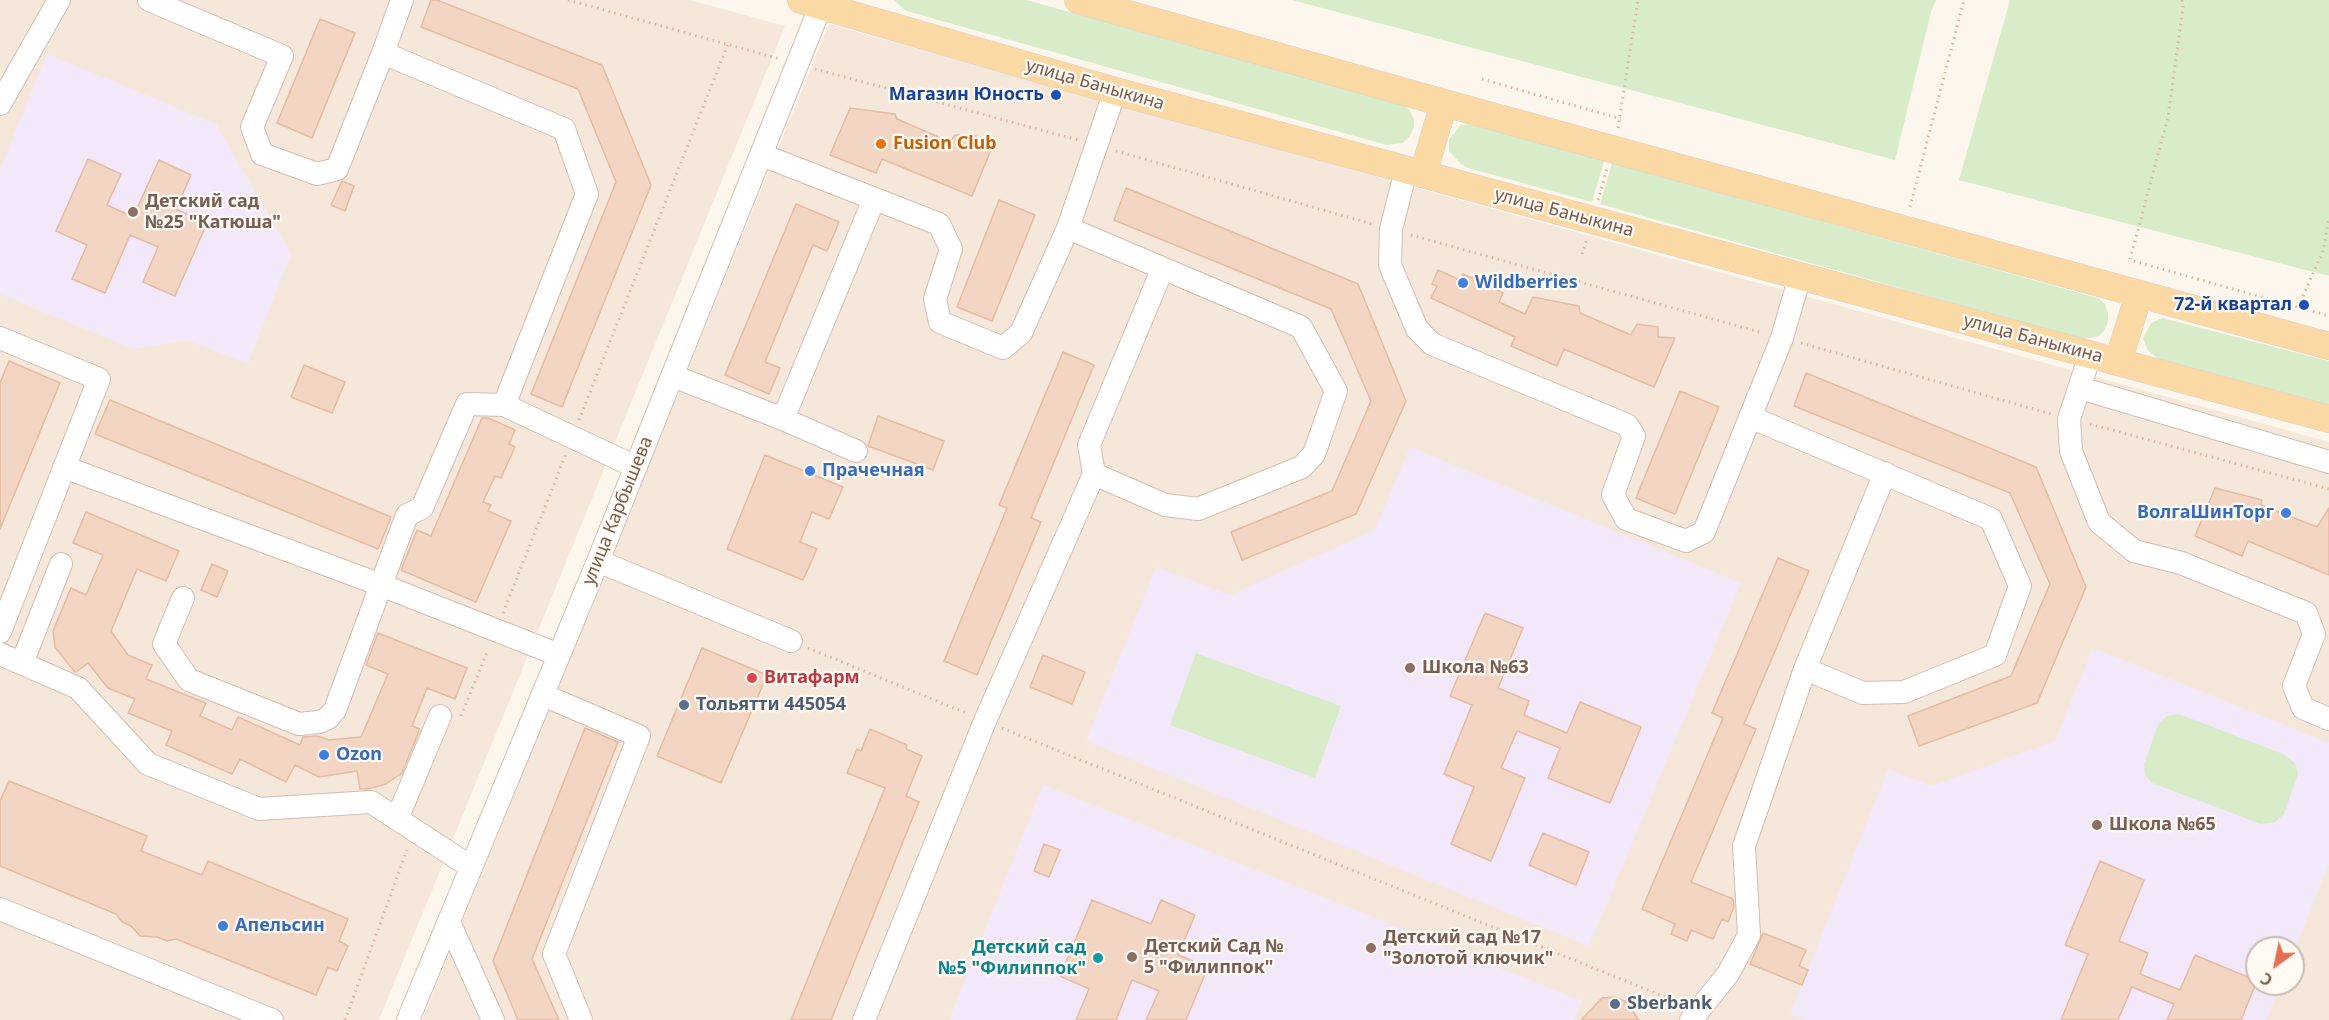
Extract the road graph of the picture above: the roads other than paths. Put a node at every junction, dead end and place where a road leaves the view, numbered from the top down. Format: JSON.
{"nodes":[{"id":1,"x":58,"y":0,"type":"edge"},
{"id":2,"x":149,"y":0,"type":"edge"},
{"id":3,"x":402,"y":0,"type":"edge"},
{"id":4,"x":1078,"y":0,"type":"edge"},
{"id":5,"x":815,"y":2,"type":"edge"},
{"id":6,"x":383,"y":53,"type":"junction"},
{"id":7,"x":1115,"y":91,"type":"junction"},
{"id":8,"x":1444,"y":103,"type":"junction"},
{"id":9,"x":0,"y":104,"type":"edge"},
{"id":10,"x":762,"y":155,"type":"junction"},
{"id":11,"x":1415,"y":172,"type":"junction"},
{"id":12,"x":874,"y":199,"type":"junction"},
{"id":13,"x":1068,"y":228,"type":"junction"},
{"id":14,"x":1162,"y":270,"type":"junction"},
{"id":15,"x":1800,"y":276,"type":"junction"},
{"id":16,"x":2139,"y":294,"type":"junction"},
{"id":17,"x":0,"y":338,"type":"edge"},
{"id":18,"x":2329,"y":346,"type":"edge"},
{"id":19,"x":2090,"y":355,"type":"junction"},
{"id":20,"x":2118,"y":362,"type":"junction"},
{"id":21,"x":672,"y":376,"type":"junction"},
{"id":22,"x":2080,"y":388,"type":"junction"},
{"id":23,"x":504,"y":405,"type":"junction"},
{"id":24,"x":1750,"y":417,"type":"junction"},
{"id":25,"x":783,"y":419,"type":"junction"},
{"id":26,"x":2329,"y":419,"type":"edge"},
{"id":27,"x":856,"y":452,"type":"dead end"},
{"id":28,"x":2329,"y":462,"type":"edge"},
{"id":29,"x":636,"y":467,"type":"junction"},
{"id":30,"x":64,"y":468,"type":"junction"},
{"id":31,"x":1885,"y":473,"type":"junction"},
{"id":32,"x":1094,"y":474,"type":"junction"},
{"id":33,"x":598,"y":561,"type":"junction"},
{"id":34,"x":61,"y":564,"type":"dead end"},
{"id":35,"x":381,"y":585,"type":"junction"},
{"id":36,"x":183,"y":598,"type":"dead end"},
{"id":37,"x":0,"y":632,"type":"edge"},
{"id":38,"x":791,"y":641,"type":"road end"},
{"id":39,"x":0,"y":654,"type":"edge"},
{"id":40,"x":559,"y":655,"type":"junction"},
{"id":41,"x":22,"y":663,"type":"junction"},
{"id":42,"x":1805,"y":669,"type":"junction"},
{"id":43,"x":543,"y":695,"type":"junction"},
{"id":44,"x":450,"y":718,"type":"road end"},
{"id":45,"x":2329,"y":719,"type":"edge"},
{"id":46,"x":406,"y":824,"type":"junction"},
{"id":47,"x":471,"y":867,"type":"junction"},
{"id":48,"x":0,"y":909,"type":"edge"},
{"id":49,"x":449,"y":922,"type":"junction"},
{"id":50,"x":1695,"y":1016,"type":"edge"},
{"id":51,"x":272,"y":1020,"type":"edge"},
{"id":52,"x":408,"y":1020,"type":"edge"},
{"id":53,"x":493,"y":1020,"type":"edge"},
{"id":54,"x":581,"y":1020,"type":"edge"},
{"id":55,"x":864,"y":1020,"type":"edge"}],
"edges":[{"from":1,"to":9,"type":"street"},
{"from":2,"to":6,"type":"street"},
{"from":3,"to":6,"type":"street"},
{"from":4,"to":8,"type":"main road"},
{"from":5,"to":7,"type":"main road","name":"улица Баныкина"},
{"from":5,"to":10,"type":"street","name":"улица Карбышева"},
{"from":6,"to":23,"type":"street"},
{"from":7,"to":11,"type":"main road","name":"улица Баныкина"},
{"from":7,"to":13,"type":"street"},
{"from":8,"to":11,"type":"main road"},
{"from":8,"to":16,"type":"main road"},
{"from":10,"to":12,"type":"street"},
{"from":10,"to":21,"type":"street","name":"улица Карбышева"},
{"from":11,"to":15,"type":"main road","name":"улица Баныкина"},
{"from":11,"to":24,"type":"street"},
{"from":12,"to":13,"type":"street"},
{"from":12,"to":25,"type":"street"},
{"from":13,"to":14,"type":"street"},
{"from":14,"to":32,"type":"street"},
{"from":14,"to":32,"type":"street"},
{"from":15,"to":19,"type":"main road","name":"улица Баныкина"},
{"from":15,"to":24,"type":"street"},
{"from":16,"to":18,"type":"main road"},
{"from":16,"to":20,"type":"main road"},
{"from":17,"to":30,"type":"street"},
{"from":19,"to":20,"type":"main road","name":"улица Баныкина"},
{"from":19,"to":22,"type":"street"},
{"from":20,"to":26,"type":"main road","name":"улица Баныкина"},
{"from":21,"to":25,"type":"street"},
{"from":21,"to":29,"type":"street","name":"улица Карбышева"},
{"from":22,"to":28,"type":"street"},
{"from":22,"to":45,"type":"street"},
{"from":23,"to":29,"type":"street"},
{"from":23,"to":35,"type":"street"},
{"from":24,"to":31,"type":"street"},
{"from":25,"to":27,"type":"street"},
{"from":29,"to":33,"type":"street","name":"улица Карбышева"},
{"from":30,"to":35,"type":"street"},
{"from":30,"to":37,"type":"street"},
{"from":31,"to":42,"type":"street"},
{"from":31,"to":42,"type":"street"},
{"from":32,"to":55,"type":"street"},
{"from":33,"to":38,"type":"street"},
{"from":33,"to":40,"type":"street","name":"улица Карбышева"},
{"from":34,"to":41,"type":"street"},
{"from":35,"to":36,"type":"street"},
{"from":35,"to":40,"type":"street"},
{"from":39,"to":41,"type":"street"},
{"from":40,"to":43,"type":"street","name":"улица Карбышева"},
{"from":41,"to":46,"type":"street"},
{"from":42,"to":50,"type":"street"},
{"from":43,"to":47,"type":"street","name":"улица Карбышева"},
{"from":43,"to":54,"type":"street"},
{"from":44,"to":46,"type":"street"},
{"from":46,"to":47,"type":"street"},
{"from":47,"to":49,"type":"street","name":"улица Карбышева"},
{"from":48,"to":51,"type":"street"},
{"from":49,"to":52,"type":"street","name":"улица Карбышева"},
{"from":49,"to":53,"type":"street"}]}
